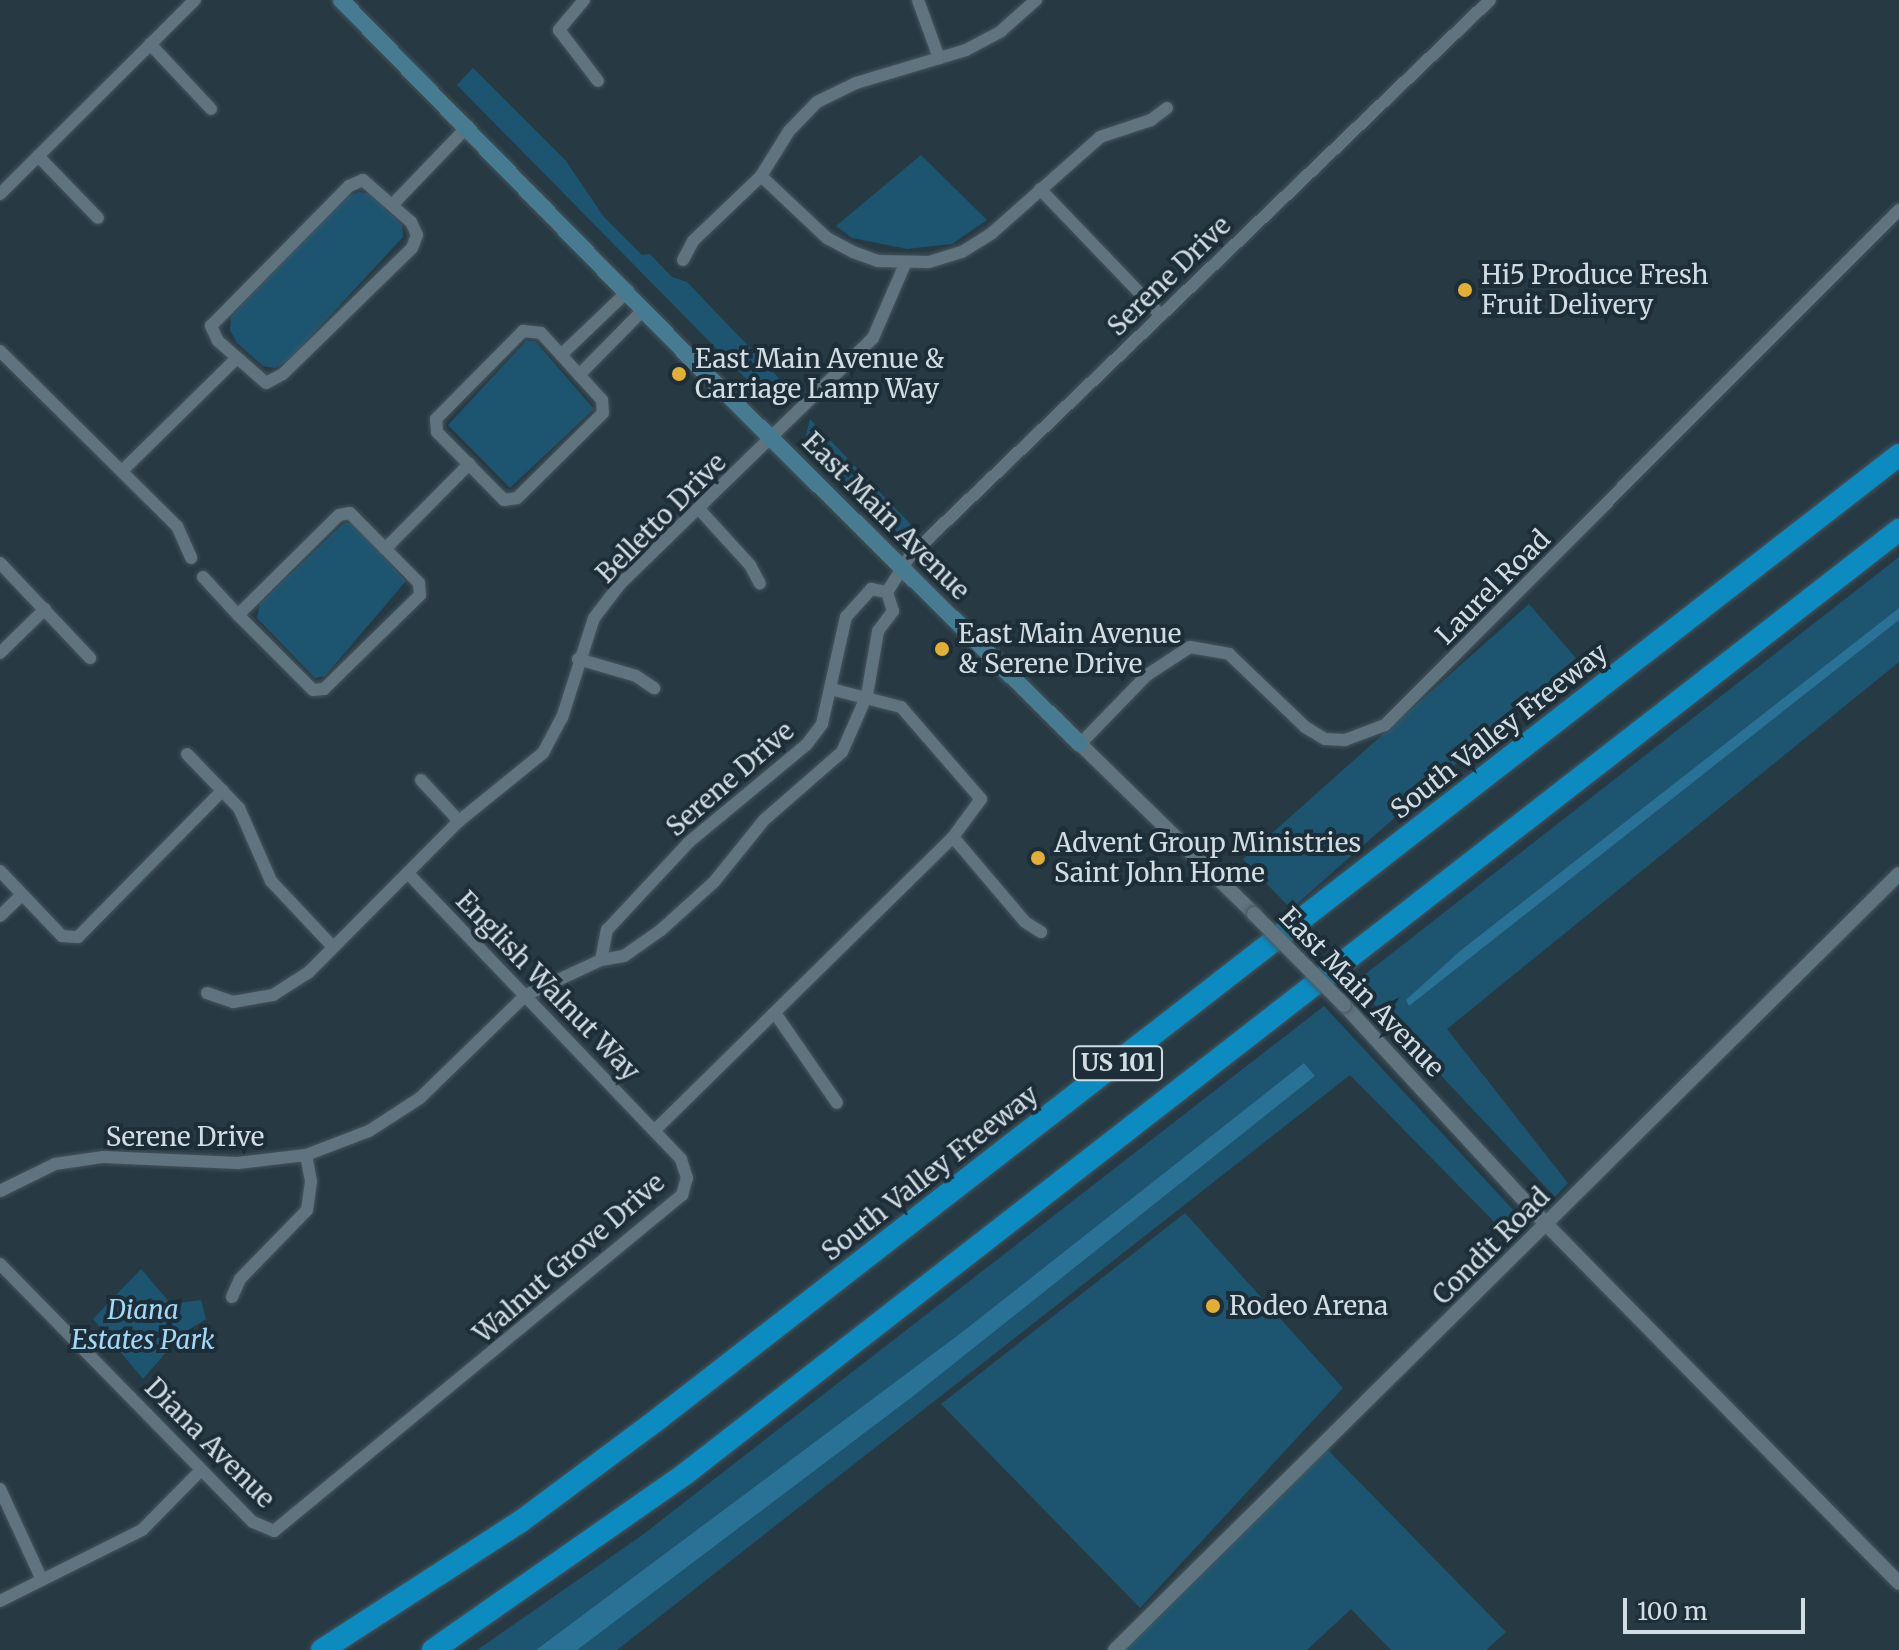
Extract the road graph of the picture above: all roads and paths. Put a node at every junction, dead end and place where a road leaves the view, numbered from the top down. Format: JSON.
{"nodes":[{"id":1,"x":195,"y":0,"type":"edge"},
{"id":2,"x":341,"y":0,"type":"edge"},
{"id":3,"x":584,"y":0,"type":"edge"},
{"id":4,"x":918,"y":0,"type":"edge"},
{"id":5,"x":1036,"y":0,"type":"edge"},
{"id":6,"x":1490,"y":0,"type":"edge"},
{"id":7,"x":150,"y":44,"type":"junction"},
{"id":8,"x":939,"y":58,"type":"junction"},
{"id":9,"x":598,"y":81,"type":"dead end"},
{"id":10,"x":1167,"y":108,"type":"dead end"},
{"id":11,"x":211,"y":109,"type":"dead end"},
{"id":12,"x":468,"y":126,"type":"junction"},
{"id":13,"x":38,"y":156,"type":"junction"},
{"id":14,"x":761,"y":176,"type":"junction"},
{"id":15,"x":1040,"y":189,"type":"junction"},
{"id":16,"x":0,"y":194,"type":"edge"},
{"id":17,"x":393,"y":204,"type":"junction"},
{"id":18,"x":1899,"y":210,"type":"edge"},
{"id":19,"x":98,"y":218,"type":"dead end"},
{"id":20,"x":683,"y":260,"type":"dead end"},
{"id":21,"x":905,"y":264,"type":"junction"},
{"id":22,"x":628,"y":291,"type":"junction"},
{"id":23,"x":644,"y":309,"type":"junction"},
{"id":24,"x":1161,"y":315,"type":"junction"},
{"id":25,"x":0,"y":351,"type":"edge"},
{"id":26,"x":561,"y":355,"type":"junction"},
{"id":27,"x":236,"y":359,"type":"junction"},
{"id":28,"x":579,"y":375,"type":"junction"},
{"id":29,"x":774,"y":438,"type":"junction"},
{"id":30,"x":1899,"y":455,"type":"edge"},
{"id":31,"x":469,"y":464,"type":"junction"},
{"id":32,"x":123,"y":470,"type":"junction"},
{"id":33,"x":699,"y":509,"type":"junction"},
{"id":34,"x":1899,"y":530,"type":"edge"},
{"id":35,"x":385,"y":549,"type":"junction"},
{"id":36,"x":191,"y":558,"type":"dead end"},
{"id":37,"x":0,"y":563,"type":"edge"},
{"id":38,"x":902,"y":569,"type":"junction"},
{"id":39,"x":203,"y":577,"type":"dead end"},
{"id":40,"x":760,"y":584,"type":"dead end"},
{"id":41,"x":887,"y":592,"type":"junction"},
{"id":42,"x":45,"y":609,"type":"junction"},
{"id":43,"x":238,"y":615,"type":"junction"},
{"id":44,"x":0,"y":653,"type":"edge"},
{"id":45,"x":90,"y":658,"type":"dead end"},
{"id":46,"x":578,"y":659,"type":"junction"},
{"id":47,"x":654,"y":688,"type":"dead end"},
{"id":48,"x":831,"y":689,"type":"junction"},
{"id":49,"x":867,"y":695,"type":"junction"},
{"id":50,"x":1080,"y":744,"type":"junction"},
{"id":51,"x":187,"y":754,"type":"dead end"},
{"id":52,"x":421,"y":780,"type":"dead end"},
{"id":53,"x":223,"y":790,"type":"junction"},
{"id":54,"x":459,"y":821,"type":"junction"},
{"id":55,"x":953,"y":837,"type":"junction"},
{"id":56,"x":0,"y":871,"type":"edge"},
{"id":57,"x":408,"y":873,"type":"junction"},
{"id":58,"x":1899,"y":874,"type":"edge"},
{"id":59,"x":22,"y":895,"type":"junction"},
{"id":60,"x":0,"y":916,"type":"edge"},
{"id":61,"x":1041,"y":932,"type":"dead end"},
{"id":62,"x":332,"y":946,"type":"junction"},
{"id":63,"x":601,"y":960,"type":"junction"},
{"id":64,"x":207,"y":993,"type":"dead end"},
{"id":65,"x":526,"y":995,"type":"junction"},
{"id":66,"x":775,"y":1013,"type":"junction"},
{"id":67,"x":837,"y":1103,"type":"dead end"},
{"id":68,"x":655,"y":1130,"type":"junction"},
{"id":69,"x":306,"y":1155,"type":"junction"},
{"id":70,"x":0,"y":1191,"type":"edge"},
{"id":71,"x":1547,"y":1225,"type":"junction"},
{"id":72,"x":0,"y":1264,"type":"edge"},
{"id":73,"x":232,"y":1297,"type":"dead end"},
{"id":74,"x":201,"y":1470,"type":"junction"},
{"id":75,"x":0,"y":1489,"type":"edge"},
{"id":76,"x":293,"y":1520,"type":"joint"},
{"id":77,"x":42,"y":1580,"type":"junction"},
{"id":78,"x":1899,"y":1583,"type":"edge"},
{"id":79,"x":0,"y":1601,"type":"edge"},
{"id":80,"x":322,"y":1650,"type":"edge"},
{"id":81,"x":433,"y":1650,"type":"edge"},
{"id":82,"x":1115,"y":1650,"type":"edge"}],
"edges":[{"from":1,"to":7,"type":"street"},
{"from":2,"to":12,"type":"main road","name":"East Main Avenue"},
{"from":3,"to":9,"type":"street"},
{"from":4,"to":8,"type":"street"},
{"from":5,"to":8,"type":"street"},
{"from":6,"to":24,"type":"street","name":"Serene Drive"},
{"from":7,"to":11,"type":"street"},
{"from":7,"to":13,"type":"street"},
{"from":8,"to":14,"type":"street"},
{"from":10,"to":15,"type":"street"},
{"from":12,"to":17,"type":"street"},
{"from":12,"to":22,"type":"main road","name":"East Main Avenue"},
{"from":13,"to":16,"type":"street"},
{"from":13,"to":19,"type":"street"},
{"from":14,"to":20,"type":"street"},
{"from":14,"to":21,"type":"street"},
{"from":15,"to":21,"type":"street"},
{"from":15,"to":24,"type":"street"},
{"from":17,"to":27,"type":"street"},
{"from":17,"to":27,"type":"street"},
{"from":18,"to":50,"type":"street","name":"Laurel Road"},
{"from":21,"to":29,"type":"street","name":"Belletto Drive"},
{"from":22,"to":23,"type":"main road","name":"East Main Avenue"},
{"from":22,"to":26,"type":"street"},
{"from":23,"to":28,"type":"street"},
{"from":23,"to":29,"type":"main road","name":"East Main Avenue"},
{"from":24,"to":38,"type":"street","name":"Serene Drive"},
{"from":25,"to":32,"type":"street"},
{"from":26,"to":28,"type":"street"},
{"from":26,"to":31,"type":"street"},
{"from":27,"to":32,"type":"street"},
{"from":28,"to":31,"type":"street"},
{"from":29,"to":33,"type":"street","name":"Belletto Drive"},
{"from":29,"to":38,"type":"main road","name":"East Main Avenue"},
{"from":30,"to":80,"type":"highway","name":"South Valley Freeway","number":"US 101"},
{"from":31,"to":35,"type":"street"},
{"from":32,"to":36,"type":"street"},
{"from":33,"to":40,"type":"street"},
{"from":33,"to":46,"type":"street","name":"Belletto Drive"},
{"from":34,"to":81,"type":"highway","number":"US 101"},
{"from":35,"to":43,"type":"street"},
{"from":35,"to":43,"type":"street"},
{"from":37,"to":42,"type":"street"},
{"from":38,"to":41,"type":"street","name":"Serene Drive"},
{"from":38,"to":50,"type":"main road","name":"East Main Avenue"},
{"from":39,"to":43,"type":"street"},
{"from":41,"to":48,"type":"street","name":"Serene Drive"},
{"from":41,"to":49,"type":"street","name":"Serene Drive"},
{"from":42,"to":44,"type":"street"},
{"from":42,"to":45,"type":"street"},
{"from":46,"to":47,"type":"street"},
{"from":46,"to":54,"type":"street","name":"Belletto Drive"},
{"from":48,"to":49,"type":"street"},
{"from":48,"to":63,"type":"street","name":"Serene Drive"},
{"from":49,"to":55,"type":"street","name":"Walnut Grove Drive"},
{"from":49,"to":63,"type":"street","name":"Serene Drive"},
{"from":50,"to":71,"type":"street","name":"East Main Avenue","bridge":true},
{"from":51,"to":53,"type":"street"},
{"from":52,"to":54,"type":"street"},
{"from":53,"to":59,"type":"street"},
{"from":53,"to":62,"type":"street"},
{"from":54,"to":57,"type":"street","name":"Belletto Drive"},
{"from":55,"to":61,"type":"street"},
{"from":55,"to":66,"type":"street","name":"Walnut Grove Drive"},
{"from":56,"to":59,"type":"street"},
{"from":57,"to":62,"type":"street","name":"Belletto Drive"},
{"from":57,"to":65,"type":"street","name":"English Walnut Way"},
{"from":58,"to":71,"type":"street","name":"Condit Road"},
{"from":59,"to":60,"type":"street"},
{"from":62,"to":64,"type":"street","name":"Belletto Drive"},
{"from":63,"to":65,"type":"street","name":"Serene Drive"},
{"from":65,"to":68,"type":"street","name":"English Walnut Way"},
{"from":65,"to":69,"type":"street","name":"Serene Drive"},
{"from":66,"to":67,"type":"street"},
{"from":66,"to":68,"type":"street","name":"Walnut Grove Drive"},
{"from":68,"to":76,"type":"street","name":"Walnut Grove Drive"},
{"from":69,"to":70,"type":"street","name":"Serene Drive"},
{"from":69,"to":73,"type":"street"},
{"from":71,"to":78,"type":"street","name":"East Main Avenue"},
{"from":71,"to":82,"type":"street","name":"Condit Road"},
{"from":72,"to":74,"type":"street","name":"Diana Avenue"},
{"from":74,"to":76,"type":"street","name":"Diana Avenue"},
{"from":74,"to":77,"type":"street"},
{"from":75,"to":77,"type":"street"},
{"from":77,"to":79,"type":"street"}]}
